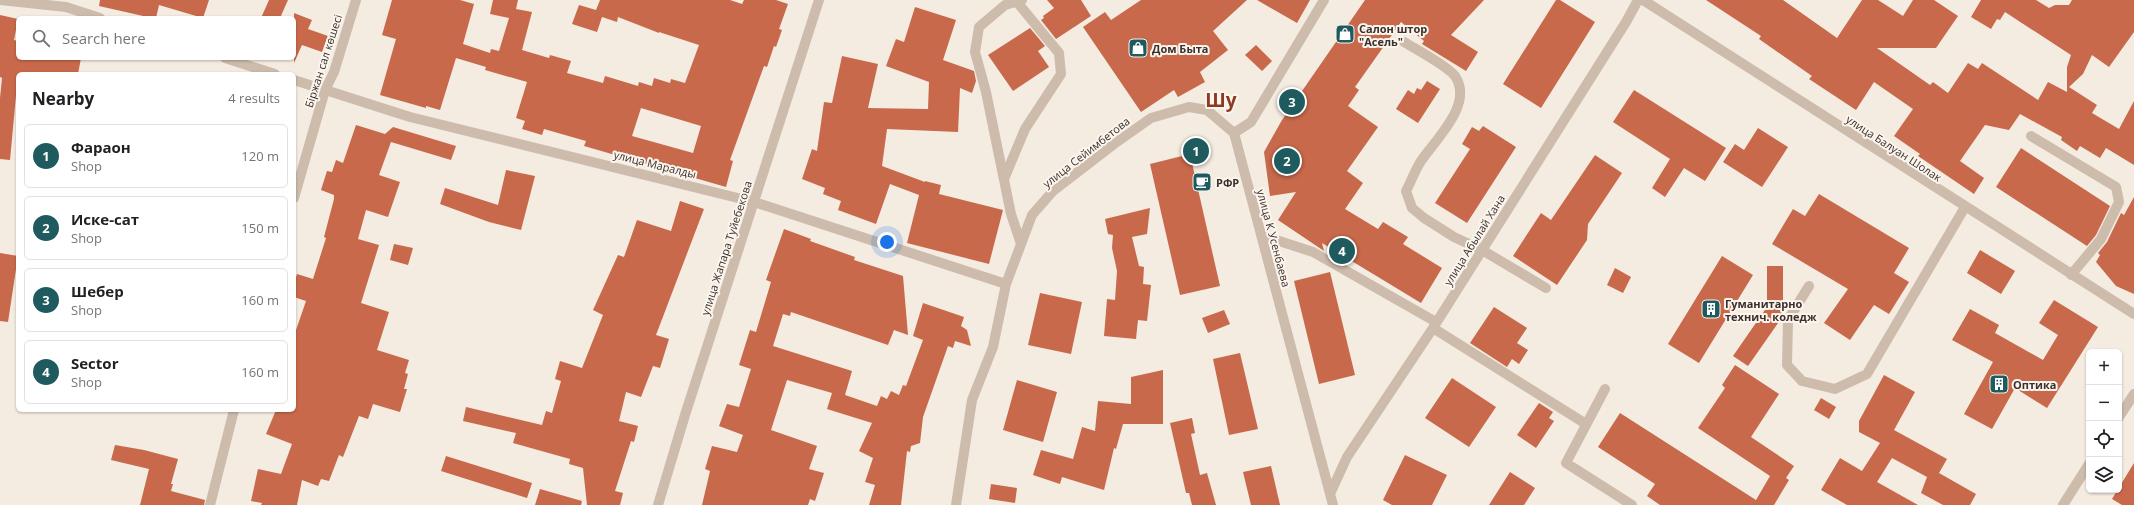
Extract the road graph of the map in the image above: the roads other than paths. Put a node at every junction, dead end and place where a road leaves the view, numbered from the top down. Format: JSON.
{"nodes":[{"id":1,"x":0,"y":0,"type":"edge"},
{"id":2,"x":356,"y":0,"type":"edge"},
{"id":3,"x":819,"y":0,"type":"edge"},
{"id":4,"x":1324,"y":0,"type":"edge"},
{"id":5,"x":1638,"y":0,"type":"edge"},
{"id":6,"x":1643,"y":0,"type":"edge"},
{"id":7,"x":1019,"y":1,"type":"edge"},
{"id":8,"x":67,"y":4,"type":"edge"},
{"id":9,"x":95,"y":16,"type":"edge"},
{"id":10,"x":1404,"y":42,"type":"dead end"},
{"id":11,"x":231,"y":60,"type":"edge"},
{"id":12,"x":269,"y":72,"type":"edge"},
{"id":13,"x":296,"y":81,"type":"edge"},
{"id":14,"x":325,"y":90,"type":"junction"},
{"id":15,"x":1234,"y":133,"type":"junction"},
{"id":16,"x":2031,"y":136,"type":"dead end"},
{"id":17,"x":1004,"y":178,"type":"junction"},
{"id":18,"x":296,"y":191,"type":"edge"},
{"id":19,"x":754,"y":202,"type":"junction"},
{"id":20,"x":1965,"y":207,"type":"junction"},
{"id":21,"x":1261,"y":235,"type":"junction"},
{"id":22,"x":1021,"y":244,"type":"junction"},
{"id":23,"x":1482,"y":250,"type":"junction"},
{"id":24,"x":2072,"y":275,"type":"junction"},
{"id":25,"x":1006,"y":284,"type":"junction"},
{"id":26,"x":1809,"y":286,"type":"dead end"},
{"id":27,"x":1546,"y":288,"type":"dead end"},
{"id":28,"x":2134,"y":314,"type":"edge"},
{"id":29,"x":1434,"y":325,"type":"junction"},
{"id":30,"x":1605,"y":389,"type":"dead end"},
{"id":31,"x":2134,"y":394,"type":"edge"},
{"id":32,"x":233,"y":412,"type":"edge"},
{"id":33,"x":2122,"y":412,"type":"edge"},
{"id":34,"x":1586,"y":424,"type":"junction"},
{"id":35,"x":2086,"y":469,"type":"edge"},
{"id":36,"x":1330,"y":494,"type":"junction"},
{"id":37,"x":210,"y":505,"type":"edge"},
{"id":38,"x":658,"y":505,"type":"edge"},
{"id":39,"x":956,"y":505,"type":"edge"},
{"id":40,"x":1333,"y":505,"type":"edge"},
{"id":41,"x":1632,"y":505,"type":"edge"},
{"id":42,"x":2063,"y":505,"type":"edge"}],
"edges":[{"from":1,"to":8,"type":"street"},
{"from":2,"to":14,"type":"street","name":"Біржан сал көшесі"},
{"from":3,"to":19,"type":"street","name":"улица Жапара Туйебекова"},
{"from":4,"to":15,"type":"street"},
{"from":5,"to":23,"type":"street","name":"улица Абылай Хана"},
{"from":6,"to":20,"type":"street","name":"улица Балуан Шолак"},
{"from":7,"to":17,"type":"street"},
{"from":7,"to":17,"type":"street"},
{"from":8,"to":9,"type":"street"},
{"from":10,"to":23,"type":"street"},
{"from":11,"to":12,"type":"street"},
{"from":13,"to":14,"type":"street","name":"улица Маралды"},
{"from":14,"to":18,"type":"street","name":"Біржан сал көшесі"},
{"from":14,"to":19,"type":"street","name":"улица Маралды"},
{"from":15,"to":21,"type":"street","name":"улица К Усенбаева"},
{"from":15,"to":22,"type":"street","name":"улица Сейимбетова"},
{"from":16,"to":24,"type":"street"},
{"from":17,"to":22,"type":"street"},
{"from":19,"to":25,"type":"street","name":"улица Маралды"},
{"from":19,"to":38,"type":"street","name":"улица Жапара Туйебекова"},
{"from":20,"to":24,"type":"street","name":"улица Балуан Шолак"},
{"from":20,"to":26,"type":"street"},
{"from":21,"to":29,"type":"street"},
{"from":21,"to":36,"type":"street","name":"улица К Усенбаева"},
{"from":22,"to":25,"type":"street","name":"улица Сейимбетова"},
{"from":23,"to":27,"type":"street"},
{"from":23,"to":29,"type":"street","name":"улица Абылай Хана"},
{"from":24,"to":28,"type":"street","name":"улица Балуан Шолак"},
{"from":25,"to":39,"type":"street","name":"улица Сейимбетова"},
{"from":29,"to":34,"type":"street"},
{"from":29,"to":36,"type":"street","name":"улица Абылай Хана"},
{"from":30,"to":34,"type":"street"},
{"from":31,"to":33,"type":"street"},
{"from":32,"to":37,"type":"street"},
{"from":34,"to":41,"type":"street"},
{"from":35,"to":42,"type":"street"},
{"from":36,"to":40,"type":"street","name":"улица К Усенбаева"}]}
